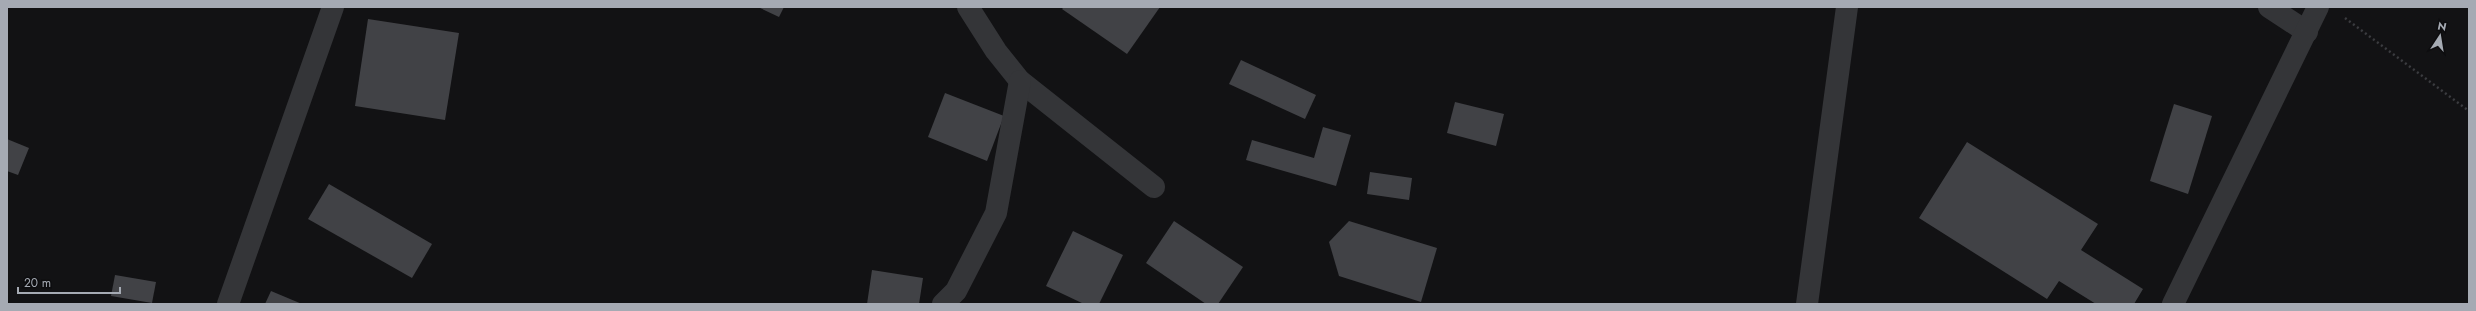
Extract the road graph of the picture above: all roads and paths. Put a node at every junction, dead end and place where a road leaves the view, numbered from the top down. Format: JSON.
{"nodes":[{"id":1,"x":333,"y":7,"type":"edge"},
{"id":2,"x":968,"y":7,"type":"edge"},
{"id":3,"x":1847,"y":7,"type":"edge"},
{"id":4,"x":2269,"y":7,"type":"edge"},
{"id":5,"x":2318,"y":7,"type":"edge"},
{"id":6,"x":2343,"y":16,"type":"dead end"},
{"id":7,"x":2307,"y":32,"type":"junction"},
{"id":8,"x":1020,"y":81,"type":"junction"},
{"id":9,"x":2469,"y":111,"type":"edge"},
{"id":10,"x":1154,"y":187,"type":"dead end"},
{"id":11,"x":228,"y":304,"type":"edge"},
{"id":12,"x":943,"y":304,"type":"edge"},
{"id":13,"x":1808,"y":304,"type":"edge"},
{"id":14,"x":2173,"y":304,"type":"edge"}],
"edges":[{"from":1,"to":11,"type":"street"},
{"from":2,"to":8,"type":"street"},
{"from":3,"to":13,"type":"street"},
{"from":4,"to":7,"type":"street"},
{"from":5,"to":7,"type":"street"},
{"from":6,"to":9,"type":"path"},
{"from":7,"to":14,"type":"street"},
{"from":8,"to":10,"type":"street"},
{"from":8,"to":12,"type":"street"}]}
